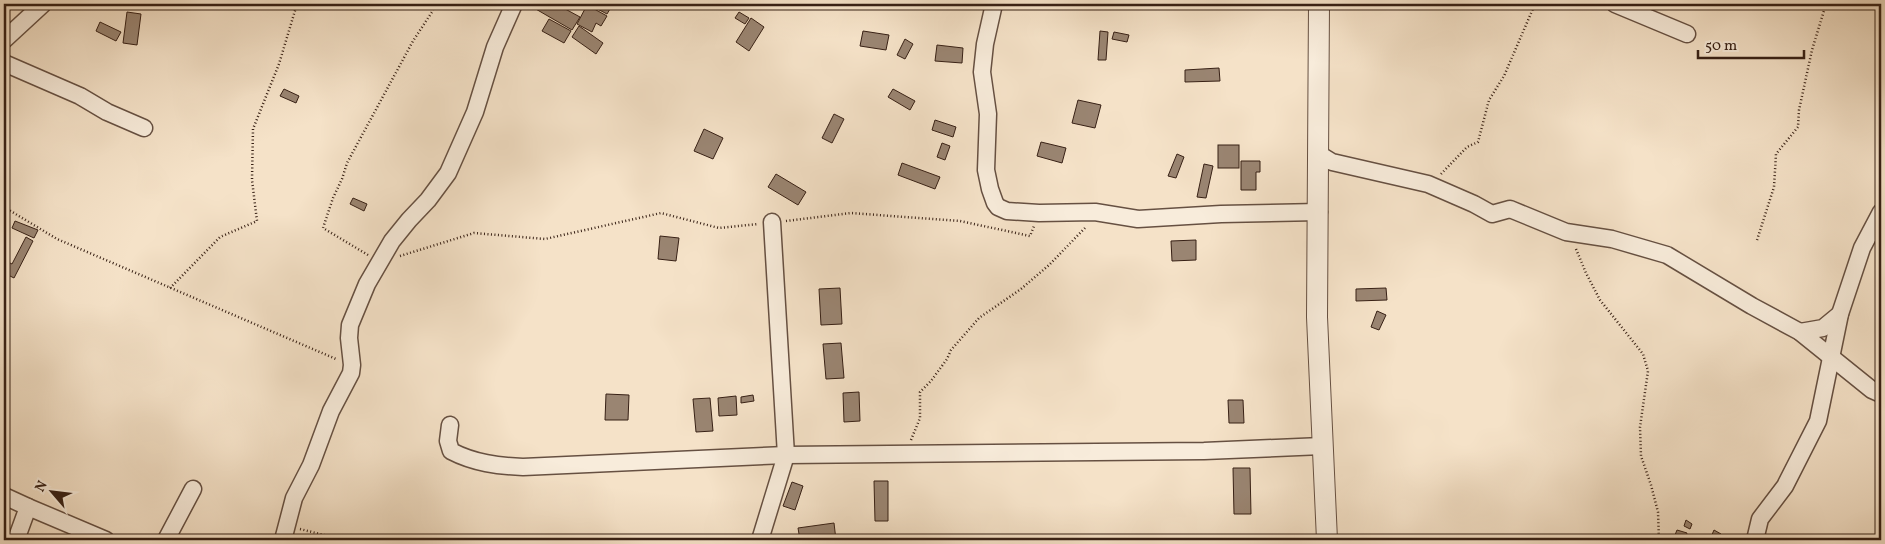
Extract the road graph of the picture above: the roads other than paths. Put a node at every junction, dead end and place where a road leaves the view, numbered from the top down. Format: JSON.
{"nodes":[{"id":1,"x":43,"y":4,"type":"edge"},
{"id":2,"x":514,"y":4,"type":"edge"},
{"id":3,"x":994,"y":4,"type":"edge"},
{"id":4,"x":1319,"y":4,"type":"edge"},
{"id":5,"x":1614,"y":4,"type":"edge"},
{"id":6,"x":1687,"y":34,"type":"dead end"},
{"id":7,"x":4,"y":40,"type":"edge"},
{"id":8,"x":4,"y":64,"type":"edge"},
{"id":9,"x":144,"y":128,"type":"dead end"},
{"id":10,"x":1319,"y":154,"type":"junction"},
{"id":11,"x":1319,"y":212,"type":"junction"},
{"id":12,"x":1881,"y":212,"type":"edge"},
{"id":13,"x":772,"y":222,"type":"road end"},
{"id":14,"x":1840,"y":314,"type":"junction"},
{"id":15,"x":1800,"y":332,"type":"junction"},
{"id":16,"x":1832,"y":358,"type":"junction"},
{"id":17,"x":1881,"y":394,"type":"edge"},
{"id":18,"x":450,"y":425,"type":"dead end"},
{"id":19,"x":1322,"y":446,"type":"junction"},
{"id":20,"x":786,"y":455,"type":"junction"},
{"id":21,"x":192,"y":489,"type":"dead end"},
{"id":22,"x":4,"y":496,"type":"edge"},
{"id":23,"x":28,"y":507,"type":"junction"},
{"id":24,"x":285,"y":533,"type":"edge"},
{"id":25,"x":16,"y":540,"type":"edge"},
{"id":26,"x":106,"y":540,"type":"edge"},
{"id":27,"x":166,"y":540,"type":"edge"},
{"id":28,"x":760,"y":540,"type":"edge"},
{"id":29,"x":1327,"y":540,"type":"edge"},
{"id":30,"x":1756,"y":540,"type":"edge"}],
"edges":[{"from":1,"to":7,"type":"street"},
{"from":2,"to":24,"type":"street"},
{"from":3,"to":11,"type":"street"},
{"from":4,"to":10,"type":"street"},
{"from":5,"to":6,"type":"street"},
{"from":8,"to":9,"type":"street"},
{"from":10,"to":11,"type":"street"},
{"from":10,"to":15,"type":"street"},
{"from":11,"to":19,"type":"street"},
{"from":12,"to":14,"type":"street"},
{"from":13,"to":20,"type":"street"},
{"from":14,"to":15,"type":"street"},
{"from":14,"to":16,"type":"street"},
{"from":15,"to":16,"type":"street"},
{"from":16,"to":17,"type":"street"},
{"from":16,"to":30,"type":"street"},
{"from":18,"to":20,"type":"street"},
{"from":19,"to":20,"type":"street"},
{"from":19,"to":29,"type":"street"},
{"from":20,"to":28,"type":"street"},
{"from":21,"to":27,"type":"street"},
{"from":22,"to":23,"type":"street"},
{"from":23,"to":25,"type":"street"},
{"from":23,"to":26,"type":"street"}]}
